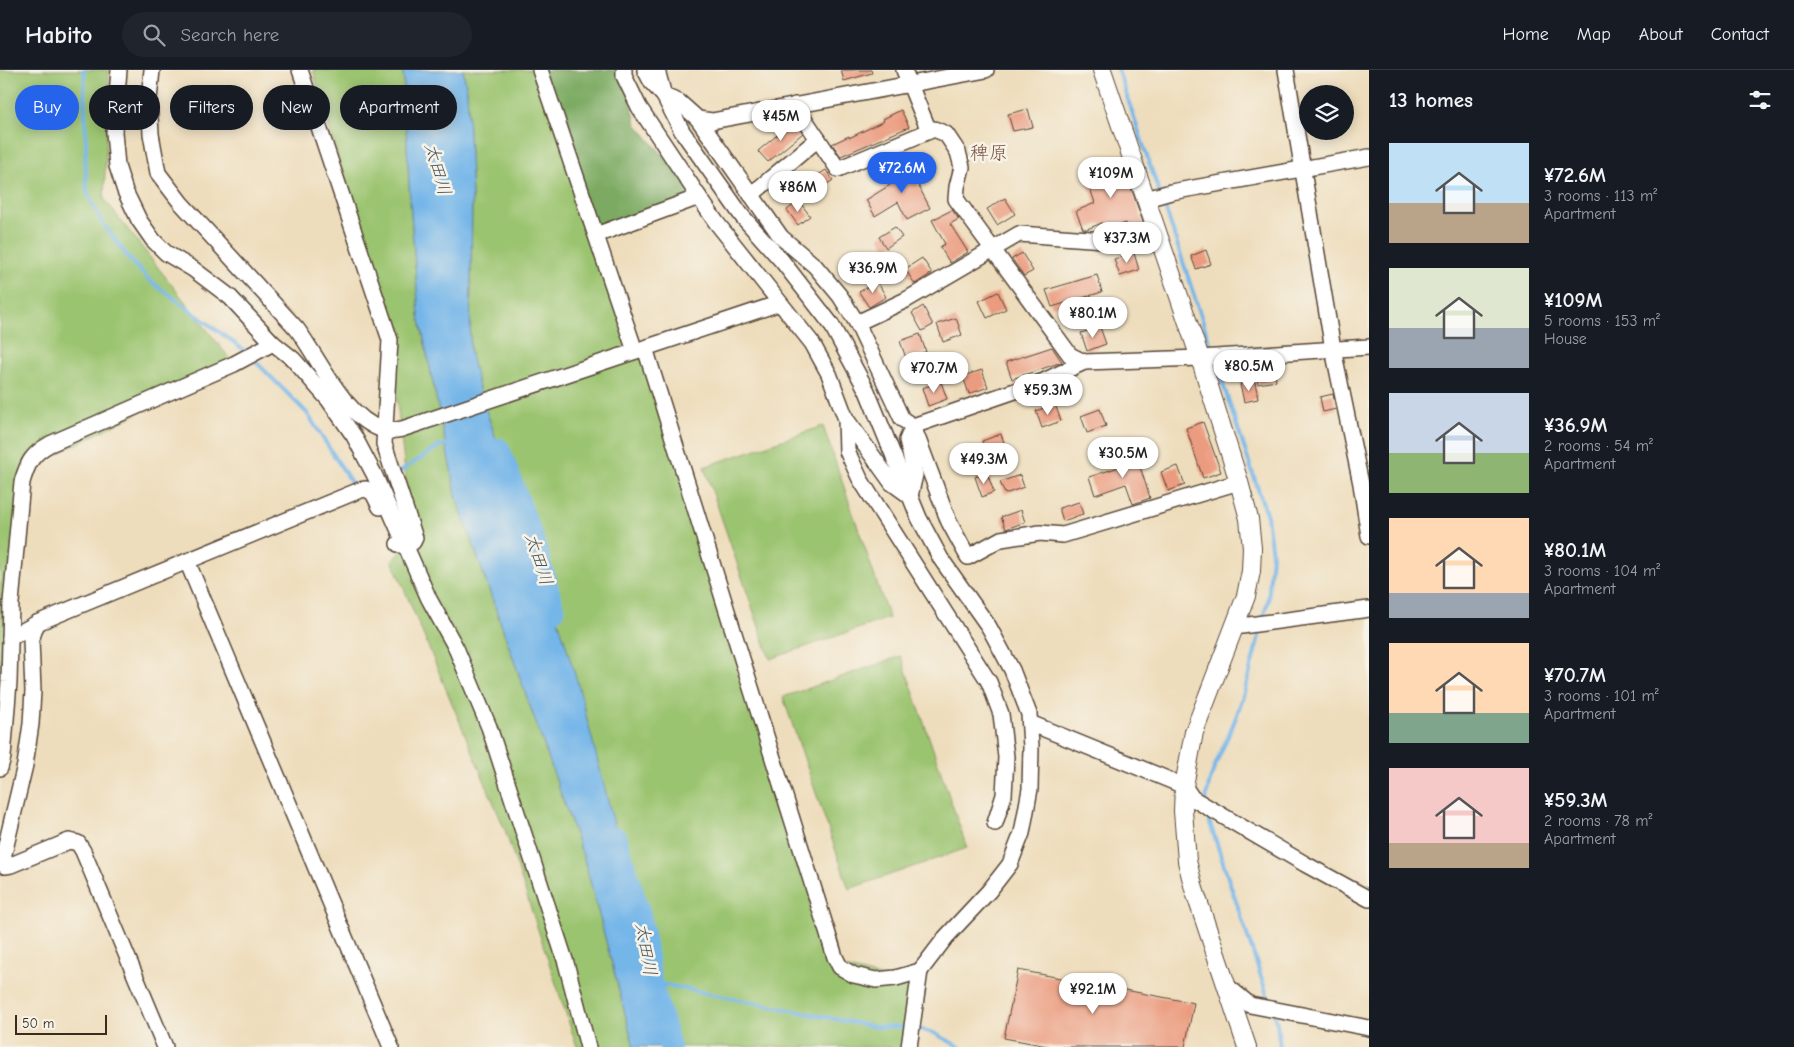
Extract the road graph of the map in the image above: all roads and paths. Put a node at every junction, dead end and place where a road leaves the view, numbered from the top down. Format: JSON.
{"nodes":[{"id":1,"x":119,"y":70,"type":"edge"},
{"id":2,"x":152,"y":70,"type":"edge"},
{"id":3,"x":300,"y":70,"type":"edge"},
{"id":4,"x":540,"y":70,"type":"edge"},
{"id":5,"x":624,"y":70,"type":"edge"},
{"id":6,"x":645,"y":70,"type":"edge"},
{"id":7,"x":657,"y":70,"type":"edge"},
{"id":8,"x":986,"y":70,"type":"edge"},
{"id":9,"x":1102,"y":70,"type":"edge"},
{"id":10,"x":1286,"y":70,"type":"edge"},
{"id":11,"x":907,"y":77,"type":"edge"},
{"id":12,"x":664,"y":96,"type":"junction"},
{"id":13,"x":795,"y":106,"type":"junction"},
{"id":14,"x":698,"y":119,"type":"junction"},
{"id":15,"x":930,"y":131,"type":"junction"},
{"id":16,"x":818,"y":139,"type":"junction"},
{"id":17,"x":1369,"y":158,"type":"edge"},
{"id":18,"x":1304,"y":168,"type":"junction"},
{"id":19,"x":751,"y":195,"type":"junction"},
{"id":20,"x":699,"y":197,"type":"junction"},
{"id":21,"x":1146,"y":199,"type":"junction"},
{"id":22,"x":596,"y":236,"type":"junction"},
{"id":23,"x":1161,"y":244,"type":"junction"},
{"id":24,"x":993,"y":249,"type":"junction"},
{"id":25,"x":780,"y":303,"type":"junction"},
{"id":26,"x":857,"y":323,"type":"junction"},
{"id":27,"x":273,"y":343,"type":"junction"},
{"id":28,"x":1369,"y":347,"type":"edge"},
{"id":29,"x":1333,"y":349,"type":"junction"},
{"id":30,"x":636,"y":351,"type":"junction"},
{"id":31,"x":1200,"y":358,"type":"junction"},
{"id":32,"x":1084,"y":362,"type":"junction"},
{"id":33,"x":846,"y":419,"type":"junction"},
{"id":34,"x":913,"y":426,"type":"junction"},
{"id":35,"x":385,"y":431,"type":"junction"},
{"id":36,"x":1239,"y":482,"type":"junction"},
{"id":37,"x":910,"y":496,"type":"junction"},
{"id":38,"x":1369,"y":536,"type":"edge"},
{"id":39,"x":406,"y":547,"type":"junction"},
{"id":40,"x":187,"y":561,"type":"junction"},
{"id":41,"x":1369,"y":609,"type":"edge"},
{"id":42,"x":38,"y":623,"type":"junction"},
{"id":43,"x":1234,"y":627,"type":"junction"},
{"id":44,"x":10,"y":638,"type":"junction"},
{"id":45,"x":1030,"y":723,"type":"junction"},
{"id":46,"x":0,"y":768,"type":"edge"},
{"id":47,"x":1184,"y":786,"type":"junction"},
{"id":48,"x":995,"y":823,"type":"dead end"},
{"id":49,"x":1369,"y":899,"type":"edge"},
{"id":50,"x":920,"y":972,"type":"junction"},
{"id":51,"x":1227,"y":986,"type":"junction"},
{"id":52,"x":1369,"y":1028,"type":"edge"},
{"id":53,"x":164,"y":1047,"type":"edge"},
{"id":54,"x":391,"y":1047,"type":"edge"},
{"id":55,"x":588,"y":1047,"type":"edge"},
{"id":56,"x":908,"y":1047,"type":"edge"},
{"id":57,"x":1247,"y":1047,"type":"edge"}],
"edges":[{"from":1,"to":27,"type":"street"},
{"from":2,"to":35,"type":"street"},
{"from":3,"to":35,"type":"street"},
{"from":4,"to":22,"type":"street"},
{"from":5,"to":20,"type":"street"},
{"from":6,"to":12,"type":"street"},
{"from":7,"to":12,"type":"street"},
{"from":8,"to":11,"type":"street"},
{"from":9,"to":21,"type":"street"},
{"from":10,"to":18,"type":"street"},
{"from":11,"to":13,"type":"street"},
{"from":11,"to":15,"type":"street"},
{"from":12,"to":14,"type":"street"},
{"from":12,"to":37,"type":"street"},
{"from":13,"to":14,"type":"street"},
{"from":13,"to":16,"type":"street"},
{"from":14,"to":19,"type":"street"},
{"from":15,"to":16,"type":"street"},
{"from":15,"to":24,"type":"street"},
{"from":16,"to":19,"type":"street"},
{"from":17,"to":18,"type":"street"},
{"from":18,"to":21,"type":"street"},
{"from":18,"to":29,"type":"street"},
{"from":19,"to":26,"type":"street"},
{"from":20,"to":22,"type":"street"},
{"from":20,"to":25,"type":"street"},
{"from":21,"to":23,"type":"street"},
{"from":22,"to":30,"type":"street"},
{"from":23,"to":24,"type":"street"},
{"from":23,"to":31,"type":"street"},
{"from":24,"to":26,"type":"street"},
{"from":24,"to":32,"type":"street"},
{"from":25,"to":30,"type":"street"},
{"from":25,"to":33,"type":"street"},
{"from":26,"to":34,"type":"street"},
{"from":27,"to":39,"type":"street"},
{"from":27,"to":44,"type":"street"},
{"from":28,"to":29,"type":"street"},
{"from":29,"to":31,"type":"street"},
{"from":29,"to":38,"type":"street"},
{"from":30,"to":35,"type":"street"},
{"from":30,"to":50,"type":"street"},
{"from":31,"to":32,"type":"street"},
{"from":31,"to":36,"type":"street"},
{"from":32,"to":34,"type":"street"},
{"from":33,"to":37,"type":"street"},
{"from":33,"to":48,"type":"street"},
{"from":34,"to":36,"type":"street"},
{"from":34,"to":37,"type":"street"},
{"from":35,"to":39,"type":"street"},
{"from":36,"to":43,"type":"street"},
{"from":37,"to":45,"type":"street"},
{"from":39,"to":40,"type":"street"},
{"from":39,"to":55,"type":"street"},
{"from":40,"to":42,"type":"street"},
{"from":40,"to":54,"type":"street"},
{"from":41,"to":43,"type":"street"},
{"from":42,"to":44,"type":"street"},
{"from":42,"to":53,"type":"street"},
{"from":43,"to":47,"type":"street"},
{"from":44,"to":46,"type":"street"},
{"from":45,"to":47,"type":"street"},
{"from":45,"to":50,"type":"street"},
{"from":47,"to":49,"type":"street"},
{"from":47,"to":51,"type":"street"},
{"from":50,"to":56,"type":"street"},
{"from":51,"to":52,"type":"street"},
{"from":51,"to":57,"type":"street"}]}
